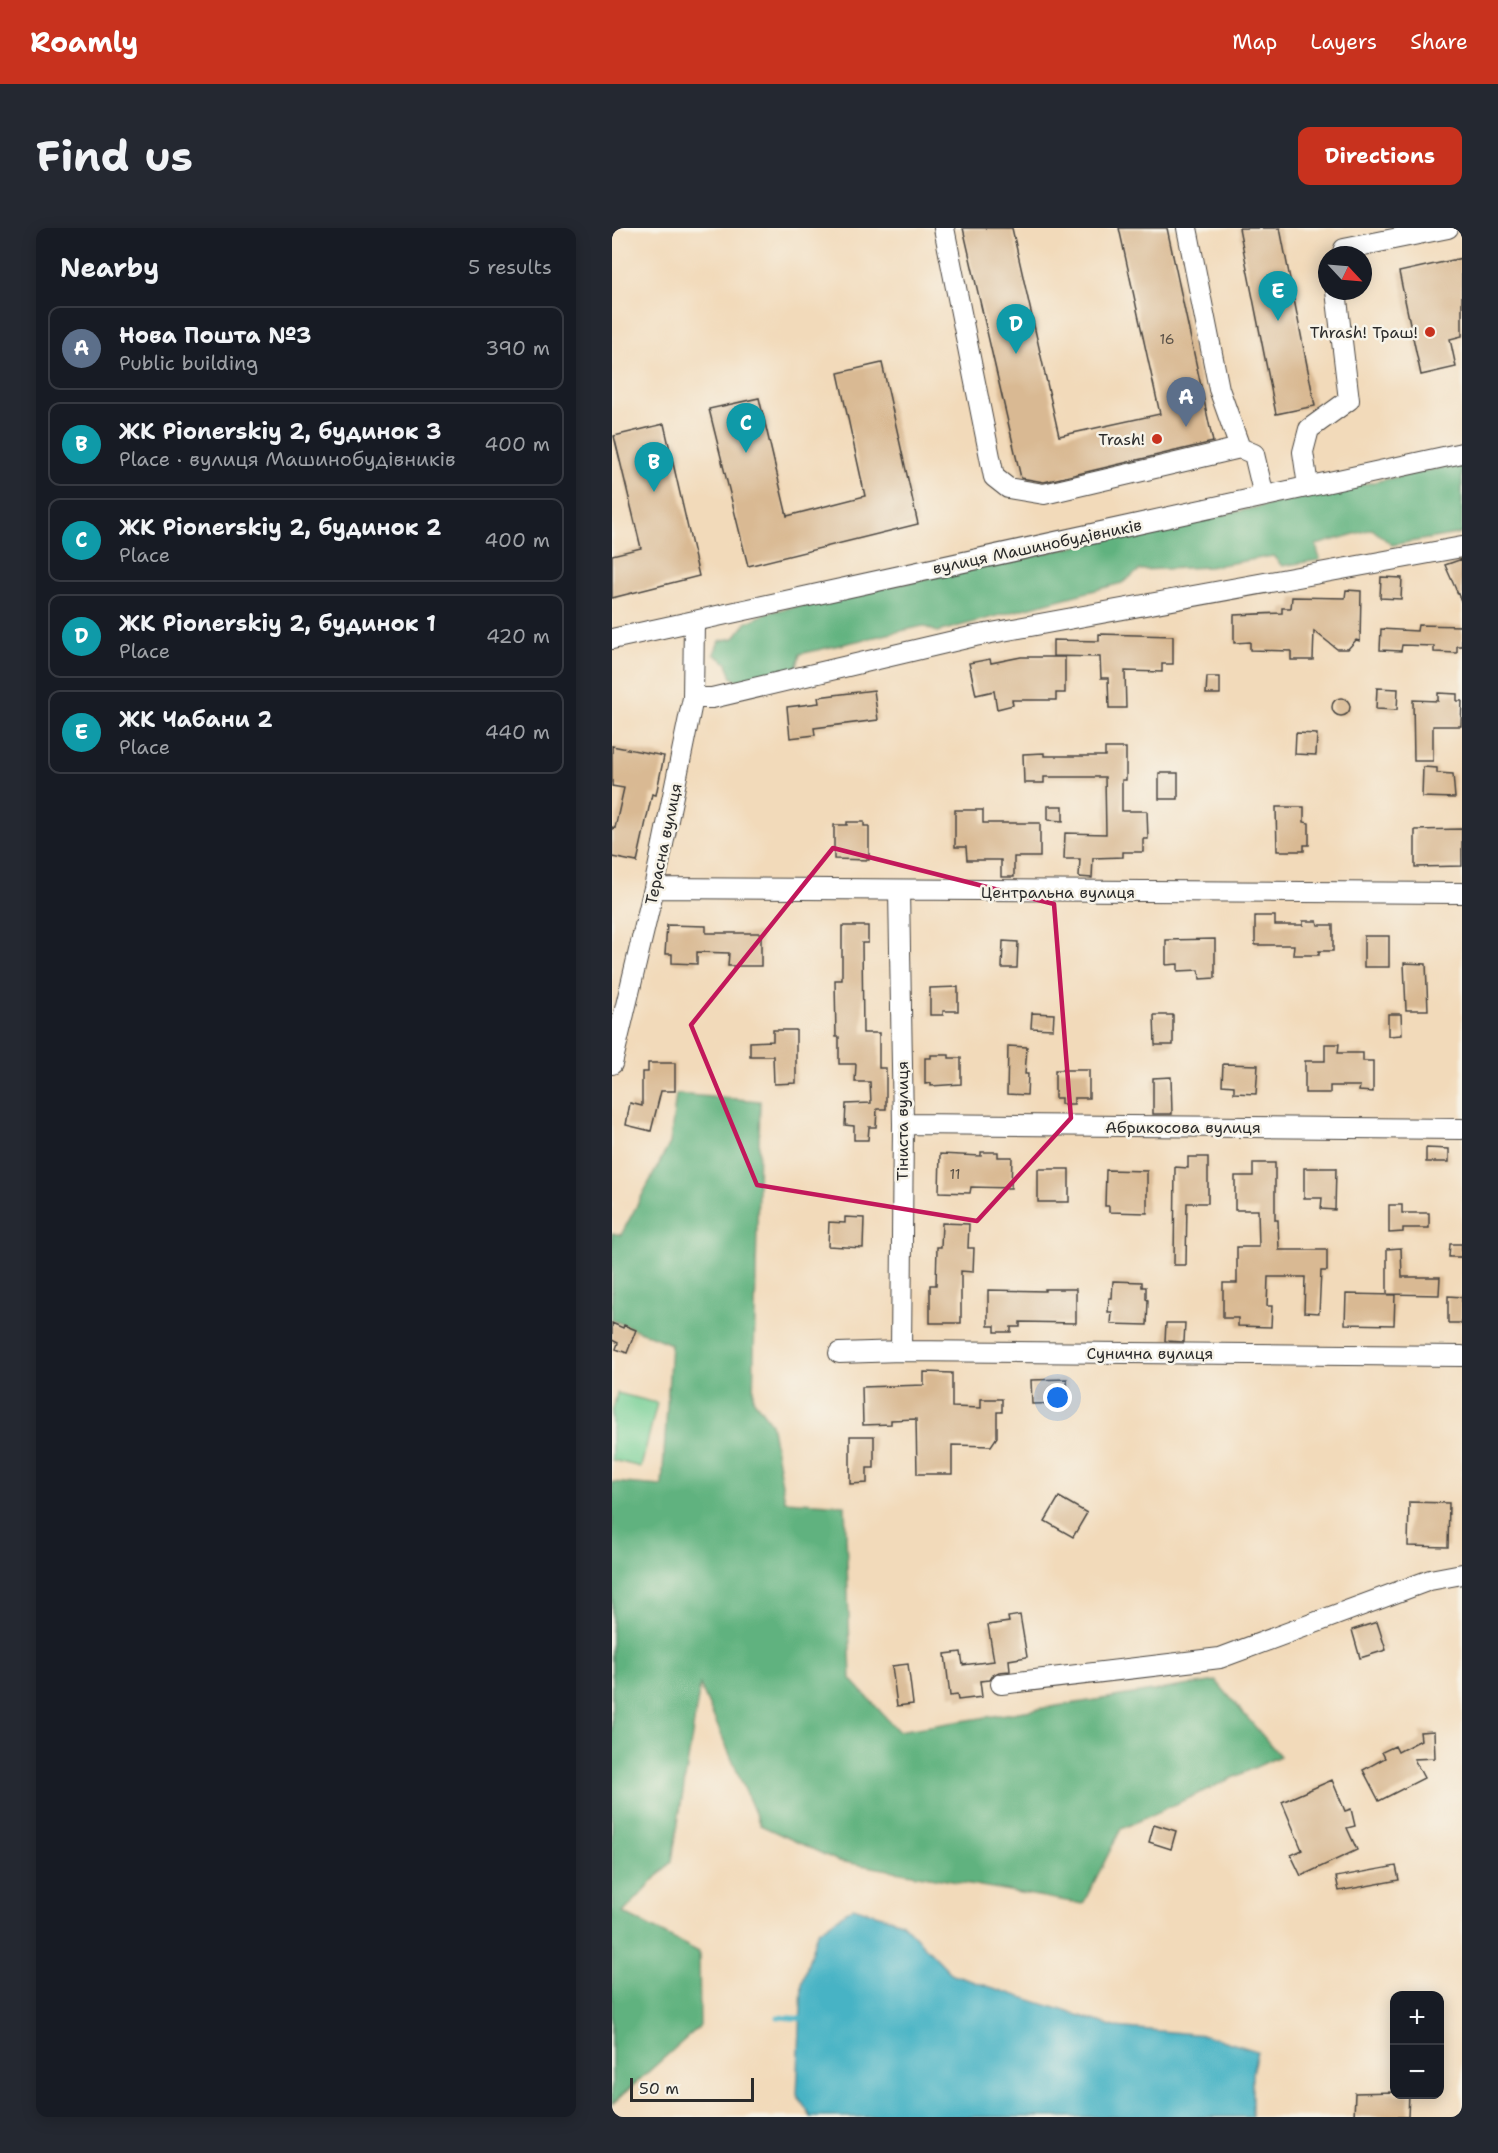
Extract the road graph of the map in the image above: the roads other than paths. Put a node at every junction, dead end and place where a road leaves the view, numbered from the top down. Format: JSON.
{"nodes":[{"id":1,"x":944,"y":228,"type":"edge"},
{"id":2,"x":1187,"y":228,"type":"edge"},
{"id":3,"x":1448,"y":228,"type":"edge"},
{"id":4,"x":1359,"y":246,"type":"edge"},
{"id":5,"x":1337,"y":300,"type":"edge"},
{"id":6,"x":1240,"y":448,"type":"junction"},
{"id":7,"x":1462,"y":453,"type":"edge"},
{"id":8,"x":1308,"y":486,"type":"junction"},
{"id":9,"x":1264,"y":496,"type":"junction"},
{"id":10,"x":1462,"y":547,"type":"edge"},
{"id":11,"x":694,"y":621,"type":"junction"},
{"id":12,"x":612,"y":639,"type":"edge"},
{"id":13,"x":693,"y":698,"type":"junction"},
{"id":14,"x":654,"y":888,"type":"junction"},
{"id":15,"x":899,"y":891,"type":"junction"},
{"id":16,"x":1462,"y":893,"type":"edge"},
{"id":17,"x":612,"y":1064,"type":"edge"},
{"id":18,"x":903,"y":1124,"type":"junction"},
{"id":19,"x":1462,"y":1129,"type":"edge"},
{"id":20,"x":901,"y":1352,"type":"junction"},
{"id":21,"x":838,"y":1353,"type":"dead end"},
{"id":22,"x":1462,"y":1356,"type":"edge"},
{"id":23,"x":1462,"y":1574,"type":"edge"},
{"id":24,"x":1001,"y":1684,"type":"dead end"}],
"edges":[{"from":1,"to":6,"type":"street"},
{"from":2,"to":6,"type":"street"},
{"from":3,"to":4,"type":"street"},
{"from":5,"to":8,"type":"street"},
{"from":6,"to":9,"type":"street"},
{"from":7,"to":8,"type":"street","name":"вулиця Машинобудівників"},
{"from":8,"to":9,"type":"street","name":"вулиця Машинобудівників"},
{"from":9,"to":11,"type":"street","name":"вулиця Машинобудівників"},
{"from":10,"to":13,"type":"street"},
{"from":11,"to":12,"type":"street","name":"вулиця Машинобудівників"},
{"from":11,"to":13,"type":"street","name":"Терасна вулиця"},
{"from":13,"to":14,"type":"street","name":"Терасна вулиця"},
{"from":14,"to":15,"type":"street","name":"Центральна вулиця"},
{"from":14,"to":17,"type":"street","name":"Терасна вулиця"},
{"from":15,"to":16,"type":"street","name":"Центральна вулиця"},
{"from":15,"to":18,"type":"street","name":"Тіниста вулиця"},
{"from":18,"to":19,"type":"street","name":"Абрикосова вулиця"},
{"from":18,"to":20,"type":"street","name":"Тіниста вулиця"},
{"from":20,"to":21,"type":"street","name":"Сунична вулиця"},
{"from":20,"to":22,"type":"street","name":"Сунична вулиця"},
{"from":23,"to":24,"type":"street"}]}
